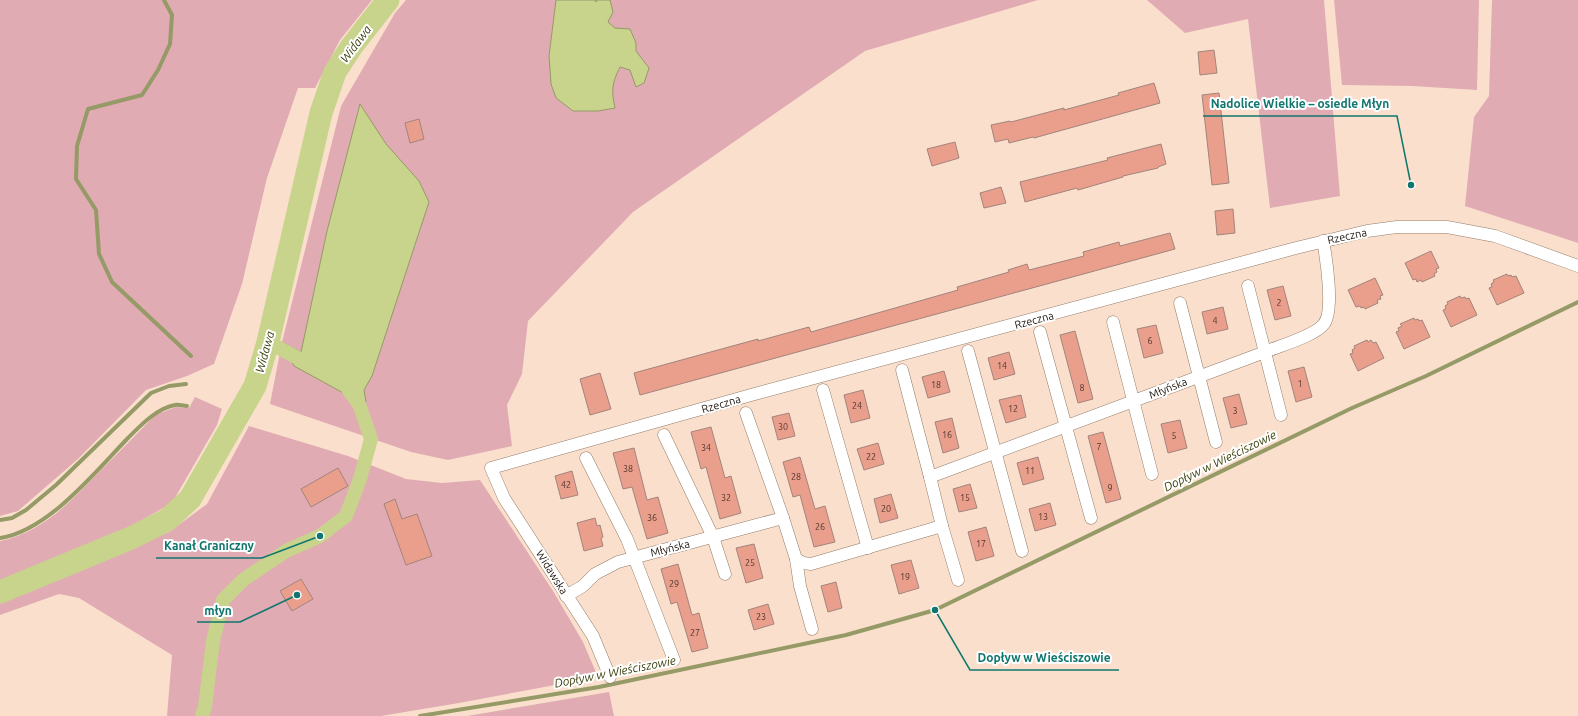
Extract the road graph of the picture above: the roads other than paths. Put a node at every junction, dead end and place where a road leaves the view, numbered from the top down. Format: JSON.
{"nodes":[{"id":1,"x":1323,"y":241,"type":"junction"},
{"id":2,"x":1578,"y":266,"type":"edge"},
{"id":3,"x":1248,"y":286,"type":"dead end"},
{"id":4,"x":1180,"y":303,"type":"dead end"},
{"id":5,"x":1113,"y":322,"type":"dead end"},
{"id":6,"x":1040,"y":332,"type":"dead end"},
{"id":7,"x":968,"y":351,"type":"dead end"},
{"id":8,"x":1265,"y":352,"type":"junction"},
{"id":9,"x":902,"y":370,"type":"dead end"},
{"id":10,"x":1199,"y":376,"type":"junction"},
{"id":11,"x":823,"y":390,"type":"dead end"},
{"id":12,"x":1133,"y":401,"type":"junction"},
{"id":13,"x":746,"y":413,"type":"dead end"},
{"id":14,"x":1281,"y":414,"type":"dead end"},
{"id":15,"x":1066,"y":426,"type":"junction"},
{"id":16,"x":664,"y":435,"type":"dead end"},
{"id":17,"x":1216,"y":442,"type":"dead end"},
{"id":18,"x":995,"y":452,"type":"junction"},
{"id":19,"x":586,"y":458,"type":"dead end"},
{"id":20,"x":491,"y":468,"type":"joint"},
{"id":21,"x":1152,"y":474,"type":"dead end"},
{"id":22,"x":930,"y":477,"type":"junction"},
{"id":23,"x":783,"y":518,"type":"junction"},
{"id":24,"x":1091,"y":518,"type":"dead end"},
{"id":25,"x":942,"y":526,"type":"junction"},
{"id":26,"x":713,"y":537,"type":"junction"},
{"id":27,"x":868,"y":548,"type":"junction"},
{"id":28,"x":1022,"y":551,"type":"dead end"},
{"id":29,"x":634,"y":557,"type":"junction"},
{"id":30,"x":796,"y":559,"type":"junction"},
{"id":31,"x":725,"y":574,"type":"dead end"},
{"id":32,"x":958,"y":580,"type":"dead end"},
{"id":33,"x":566,"y":596,"type":"junction"},
{"id":34,"x":812,"y":629,"type":"dead end"},
{"id":35,"x":674,"y":660,"type":"dead end"},
{"id":36,"x":610,"y":677,"type":"dead end"}],
"edges":[{"from":1,"to":2,"type":"street","name":"Rzeczna"},
{"from":1,"to":8,"type":"street","name":"Młyńska"},
{"from":1,"to":20,"type":"street","name":"Rzeczna"},
{"from":3,"to":8,"type":"street"},
{"from":4,"to":10,"type":"street"},
{"from":5,"to":12,"type":"street"},
{"from":6,"to":15,"type":"street"},
{"from":7,"to":18,"type":"street"},
{"from":8,"to":10,"type":"street","name":"Młyńska"},
{"from":8,"to":14,"type":"street"},
{"from":9,"to":22,"type":"street"},
{"from":10,"to":12,"type":"street","name":"Młyńska"},
{"from":10,"to":17,"type":"street"},
{"from":11,"to":27,"type":"street"},
{"from":12,"to":15,"type":"street","name":"Młyńska"},
{"from":12,"to":21,"type":"street"},
{"from":13,"to":23,"type":"street"},
{"from":15,"to":18,"type":"street","name":"Młyńska"},
{"from":15,"to":24,"type":"street"},
{"from":16,"to":26,"type":"street"},
{"from":18,"to":22,"type":"street","name":"Młyńska"},
{"from":18,"to":28,"type":"street"},
{"from":19,"to":29,"type":"street"},
{"from":20,"to":33,"type":"street","name":"Widawska"},
{"from":22,"to":25,"type":"street"},
{"from":23,"to":26,"type":"street","name":"Młyńska"},
{"from":23,"to":30,"type":"street"},
{"from":25,"to":27,"type":"street"},
{"from":25,"to":32,"type":"street"},
{"from":26,"to":29,"type":"street","name":"Młyńska"},
{"from":26,"to":31,"type":"street"},
{"from":27,"to":30,"type":"street"},
{"from":29,"to":33,"type":"street","name":"Młyńska"},
{"from":29,"to":35,"type":"street"},
{"from":30,"to":34,"type":"street"},
{"from":33,"to":36,"type":"street","name":"Widawska"}]}
